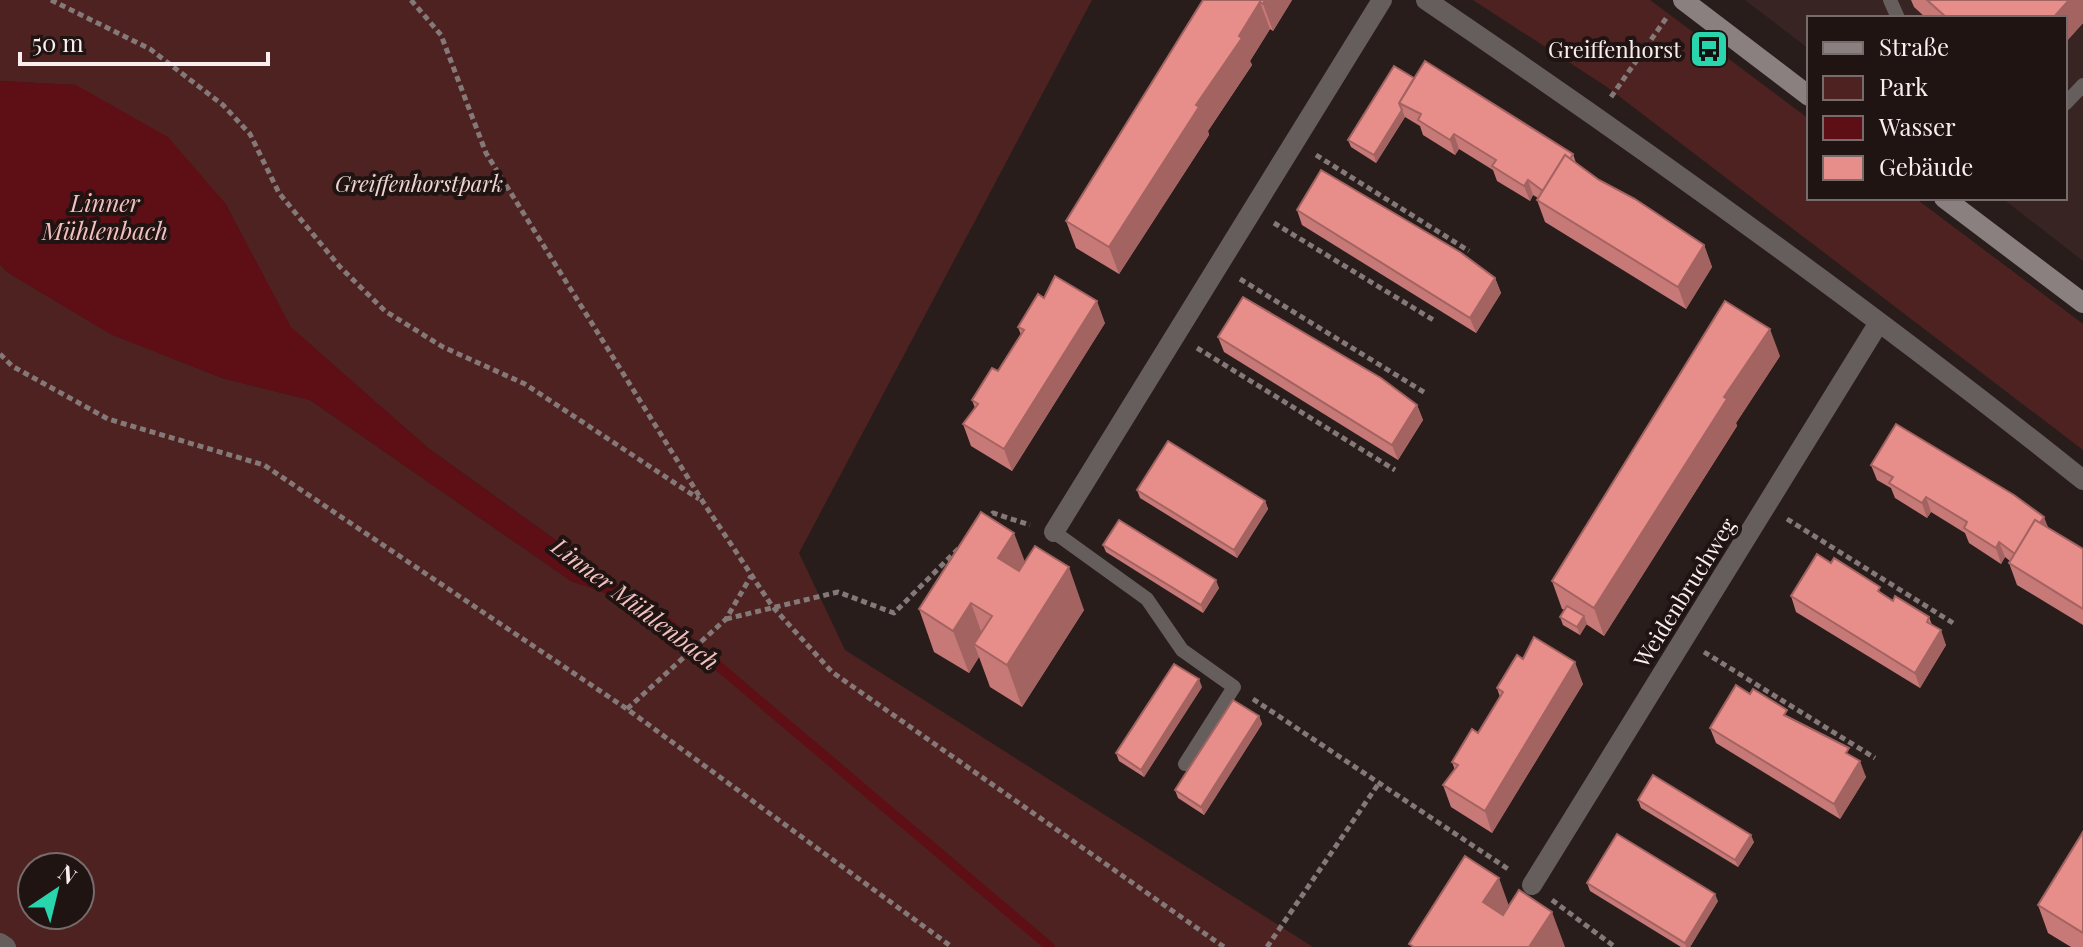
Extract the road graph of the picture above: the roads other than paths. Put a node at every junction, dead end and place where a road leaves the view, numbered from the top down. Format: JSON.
{"nodes":[{"id":1,"x":1382,"y":0,"type":"edge"},
{"id":2,"x":1426,"y":0,"type":"edge"},
{"id":3,"x":1678,"y":5,"type":"edge"},
{"id":4,"x":2083,"y":85,"type":"edge"},
{"id":5,"x":1807,"y":95,"type":"edge"},
{"id":6,"x":2067,"y":102,"type":"edge"},
{"id":7,"x":1947,"y":200,"type":"edge"},
{"id":8,"x":2083,"y":303,"type":"edge"},
{"id":9,"x":1878,"y":324,"type":"junction"},
{"id":10,"x":2083,"y":480,"type":"edge"},
{"id":11,"x":1054,"y":532,"type":"joint"},
{"id":12,"x":1185,"y":764,"type":"dead end"},
{"id":13,"x":1532,"y":885,"type":"road end"},
{"id":14,"x":0,"y":943,"type":"edge"},
{"id":15,"x":6,"y":947,"type":"edge"}],
"edges":[{"from":1,"to":11,"type":"street"},
{"from":2,"to":9,"type":"street"},
{"from":3,"to":5,"type":"main road"},
{"from":4,"to":6,"type":"lane"},
{"from":7,"to":8,"type":"main road"},
{"from":9,"to":10,"type":"street"},
{"from":9,"to":13,"type":"street","name":"Weidenbruchweg"},
{"from":11,"to":12,"type":"lane"},
{"from":14,"to":15,"type":"street"}]}
